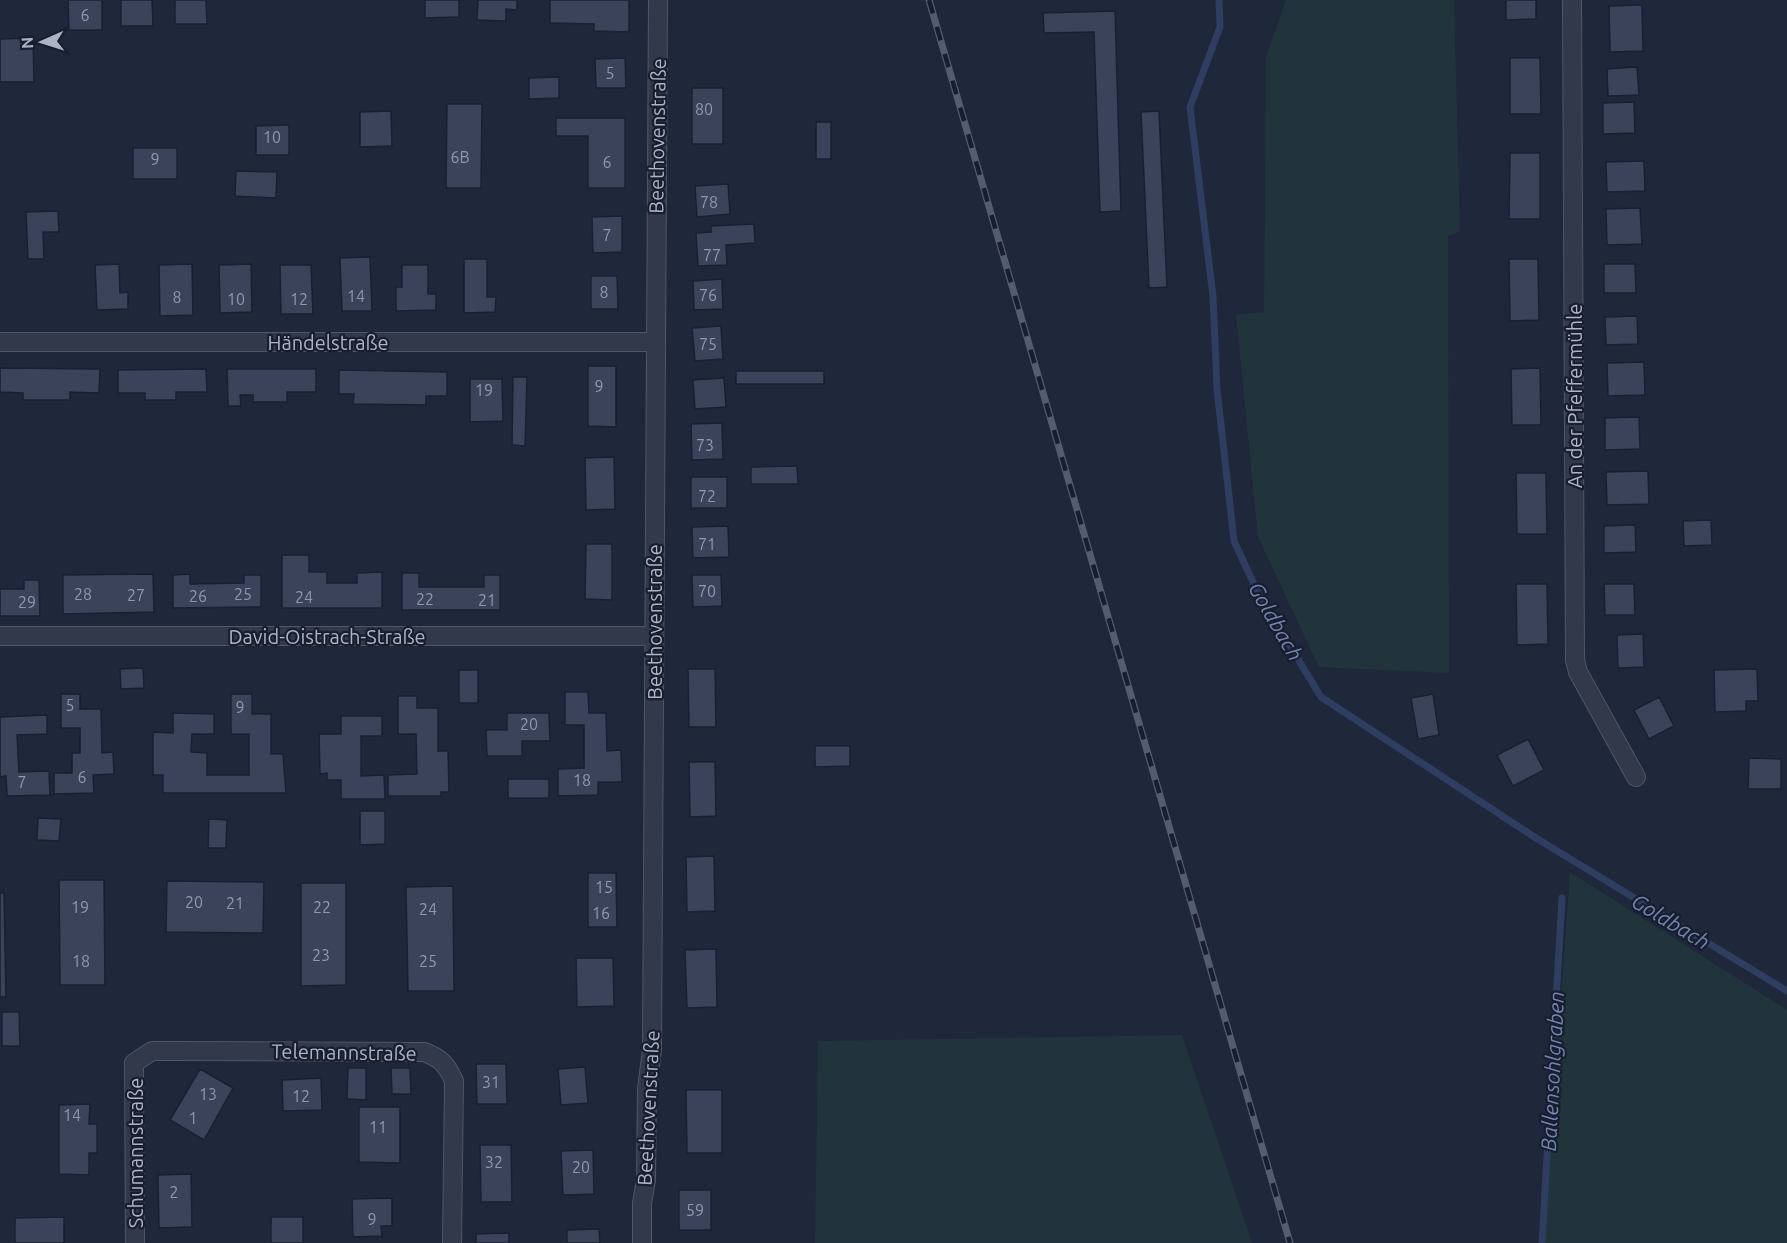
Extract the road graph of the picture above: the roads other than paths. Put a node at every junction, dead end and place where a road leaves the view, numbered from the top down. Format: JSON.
{"nodes":[{"id":1,"x":658,"y":0,"type":"edge"},
{"id":2,"x":1572,"y":0,"type":"edge"},
{"id":3,"x":0,"y":342,"type":"edge"},
{"id":4,"x":655,"y":342,"type":"junction"},
{"id":5,"x":0,"y":636,"type":"edge"},
{"id":6,"x":654,"y":636,"type":"junction"},
{"id":7,"x":1636,"y":777,"type":"dead end"},
{"id":8,"x":134,"y":1063,"type":"joint"},
{"id":9,"x":135,"y":1243,"type":"edge"},
{"id":10,"x":452,"y":1243,"type":"edge"},
{"id":11,"x":642,"y":1243,"type":"edge"}],
"edges":[{"from":1,"to":4,"type":"street","name":"Beethovenstraße"},
{"from":2,"to":7,"type":"street","name":"An der Pfeffermühle"},
{"from":3,"to":4,"type":"street","name":"Händelstraße"},
{"from":4,"to":6,"type":"street","name":"Beethovenstraße"},
{"from":5,"to":6,"type":"street","name":"David-Oistrach-Straße"},
{"from":6,"to":11,"type":"street","name":"Beethovenstraße"},
{"from":8,"to":9,"type":"street","name":"Schumannstraße"},
{"from":8,"to":10,"type":"street","name":"Telemannstraße"}]}
